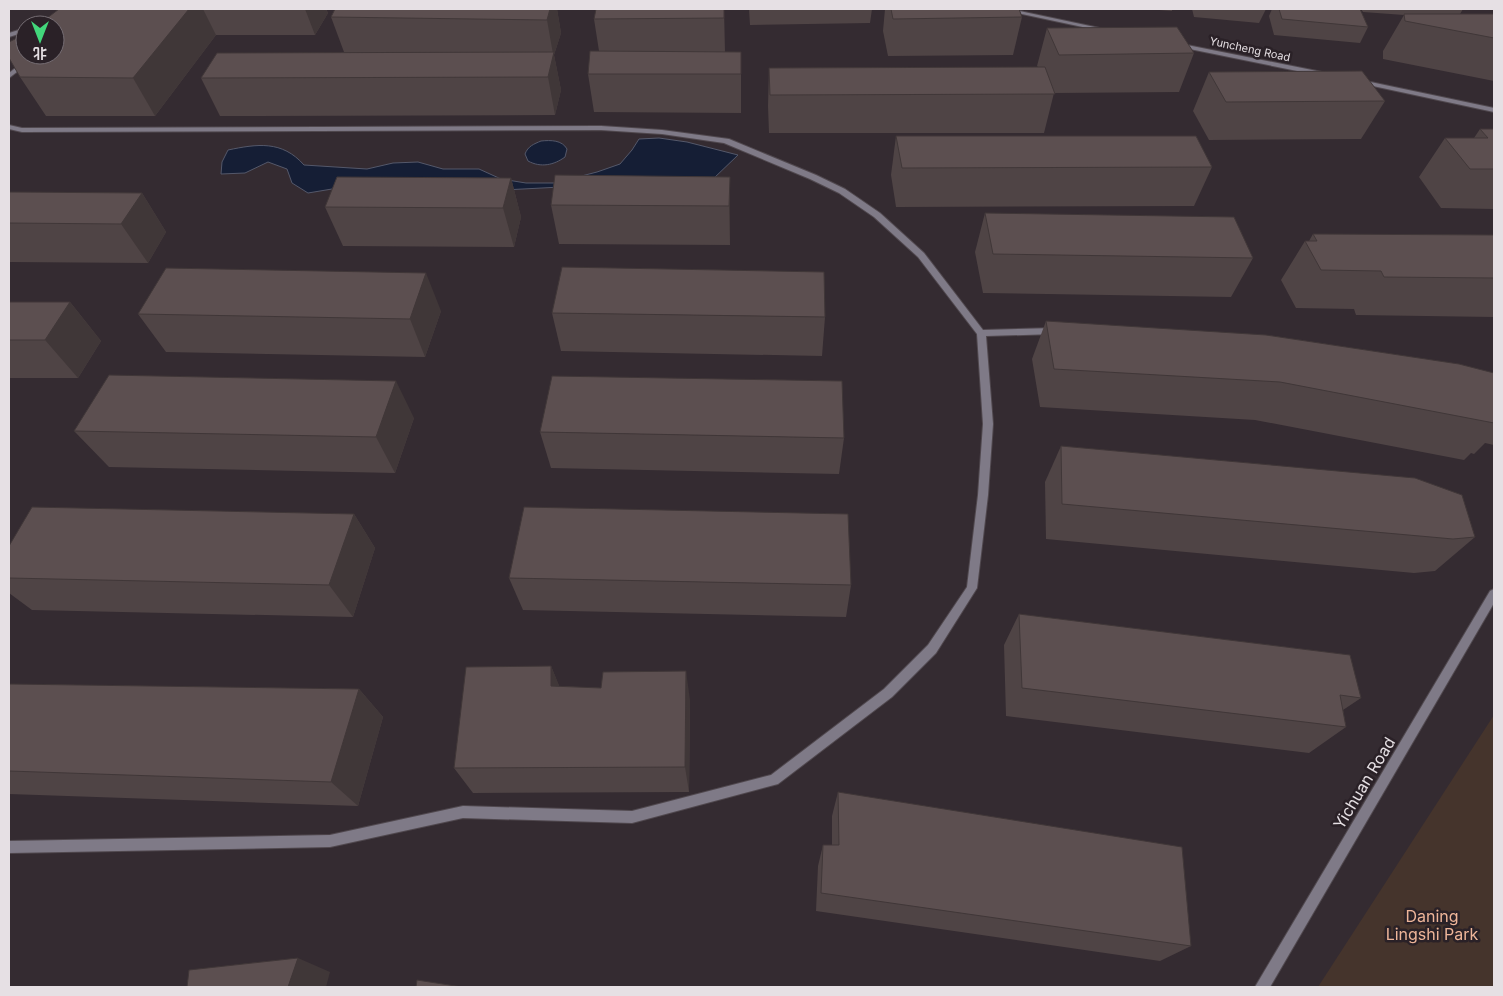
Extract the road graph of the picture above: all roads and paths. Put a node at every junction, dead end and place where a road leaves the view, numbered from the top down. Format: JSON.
{"nodes":[{"id":1,"x":1002,"y":9,"type":"edge"},
{"id":2,"x":1118,"y":32,"type":"edge"},
{"id":3,"x":1166,"y":42,"type":"edge"},
{"id":4,"x":23,"y":65,"type":"edge"},
{"id":5,"x":9,"y":76,"type":"edge"},
{"id":6,"x":1330,"y":76,"type":"edge"},
{"id":7,"x":1350,"y":80,"type":"edge"},
{"id":8,"x":1494,"y":110,"type":"edge"},
{"id":9,"x":9,"y":128,"type":"edge"},
{"id":10,"x":1063,"y":332,"type":"edge"},
{"id":11,"x":982,"y":333,"type":"junction"},
{"id":12,"x":1494,"y":594,"type":"edge"},
{"id":13,"x":9,"y":847,"type":"edge"},
{"id":14,"x":1262,"y":987,"type":"edge"}],
"edges":[{"from":1,"to":2,"type":"street"},
{"from":3,"to":6,"type":"street","name":"Yuncheng Road"},
{"from":4,"to":5,"type":"street"},
{"from":7,"to":8,"type":"street"},
{"from":9,"to":11,"type":"street"},
{"from":10,"to":11,"type":"street"},
{"from":11,"to":13,"type":"street"},
{"from":12,"to":14,"type":"street","name":"Yichuan Road"}]}
